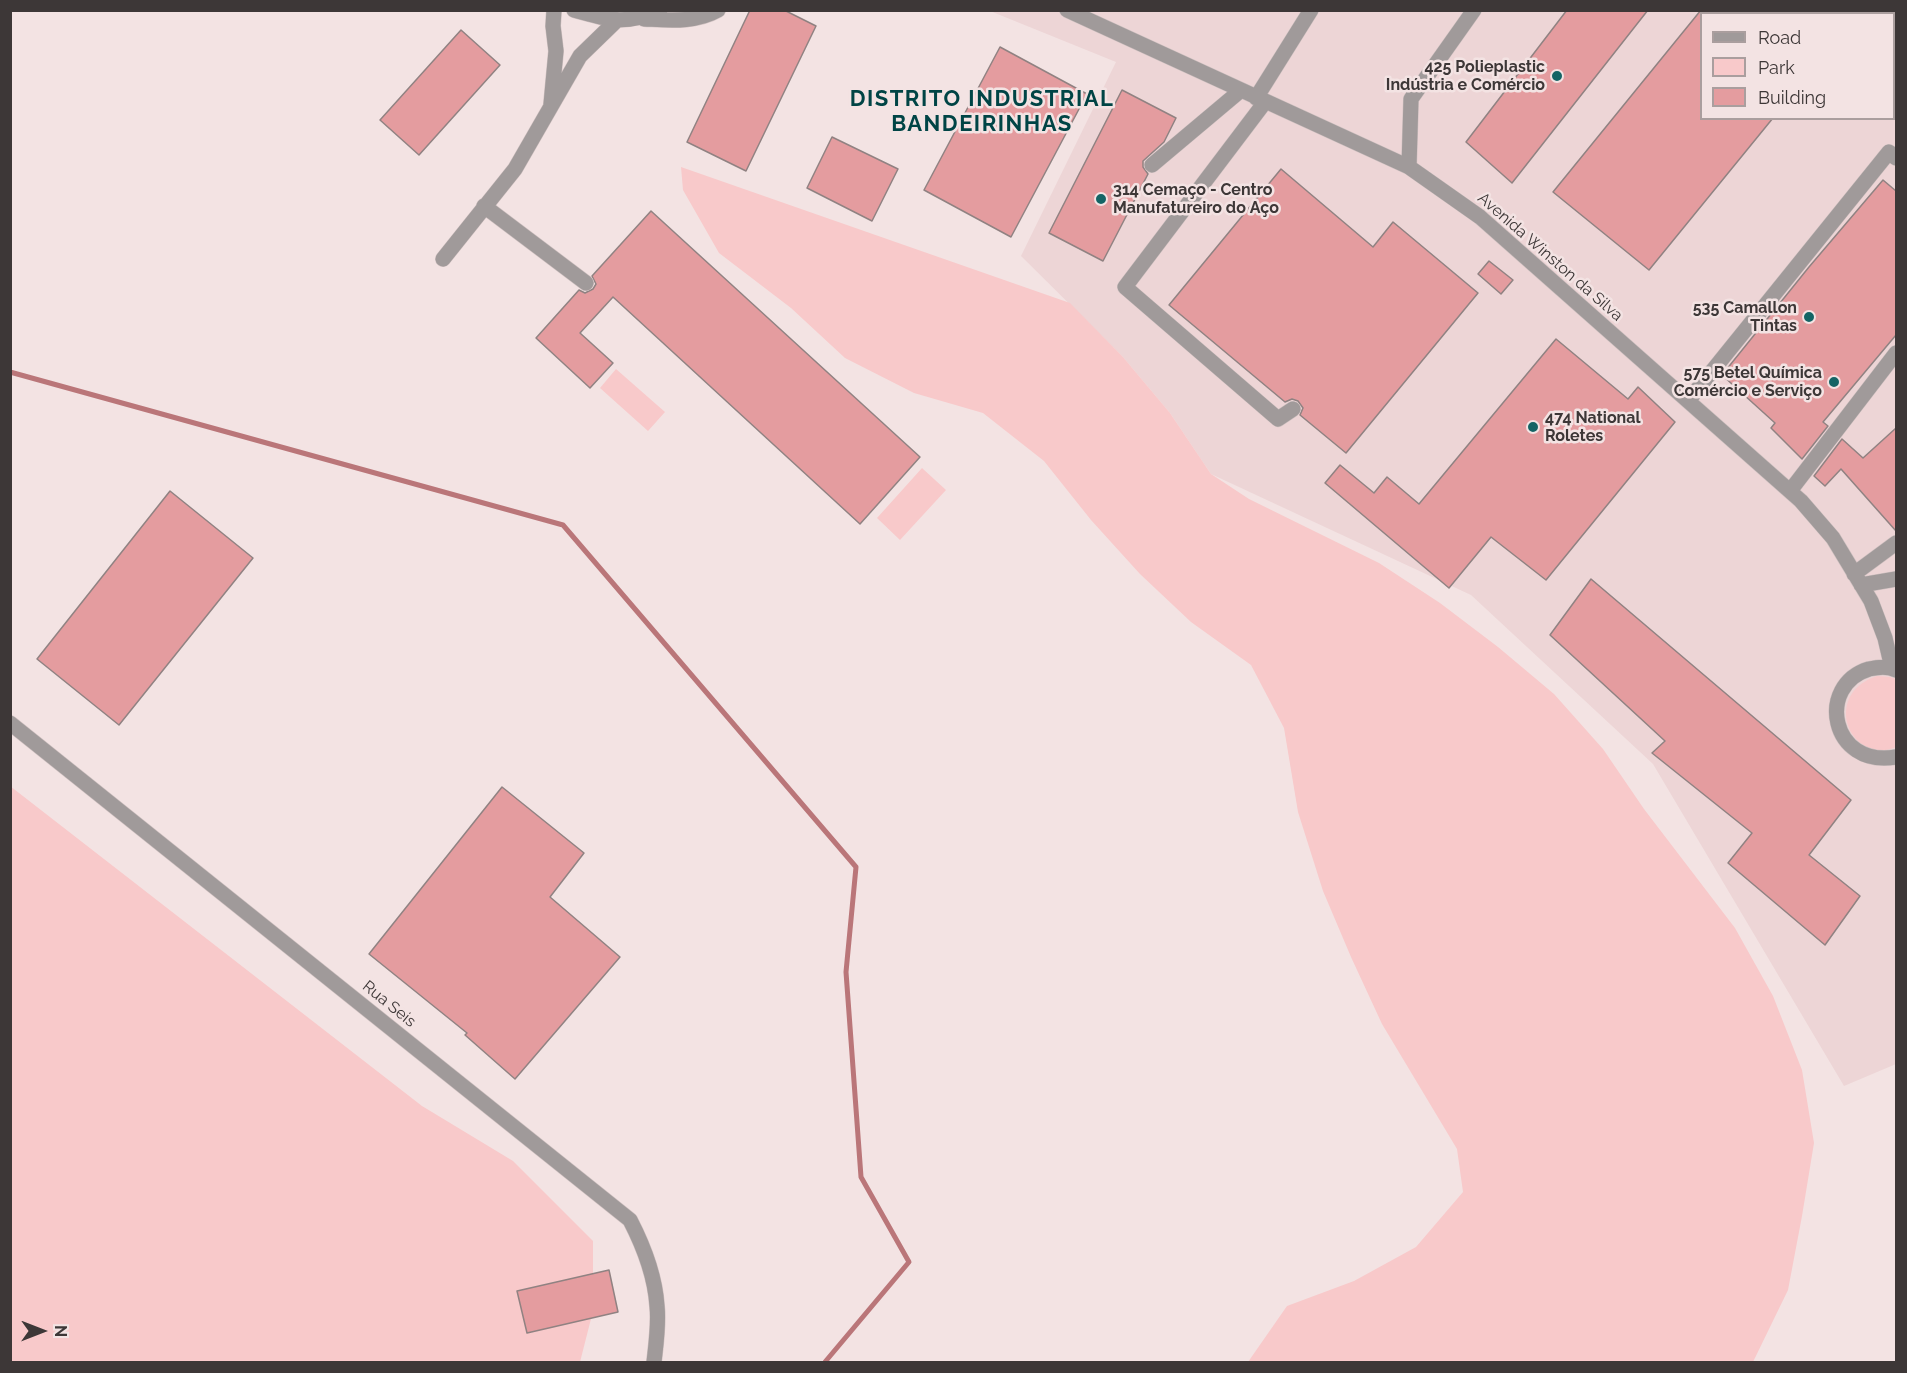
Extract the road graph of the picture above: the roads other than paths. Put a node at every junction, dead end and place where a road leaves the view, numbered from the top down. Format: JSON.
{"nodes":[{"id":1,"x":554,"y":10,"type":"edge"},
{"id":2,"x":574,"y":10,"type":"edge"},
{"id":3,"x":660,"y":10,"type":"edge"},
{"id":4,"x":718,"y":10,"type":"edge"},
{"id":5,"x":1067,"y":10,"type":"edge"},
{"id":6,"x":1311,"y":10,"type":"edge"},
{"id":7,"x":1474,"y":10,"type":"edge"},
{"id":8,"x":641,"y":19,"type":"junction"},
{"id":9,"x":616,"y":21,"type":"junction"},
{"id":10,"x":1240,"y":91,"type":"junction"},
{"id":11,"x":1261,"y":100,"type":"junction"},
{"id":12,"x":551,"y":110,"type":"junction"},
{"id":13,"x":1896,"y":158,"type":"edge"},
{"id":14,"x":1152,"y":165,"type":"dead end"},
{"id":15,"x":1409,"y":166,"type":"junction"},
{"id":16,"x":484,"y":206,"type":"junction"},
{"id":17,"x":443,"y":259,"type":"dead end"},
{"id":18,"x":586,"y":283,"type":"dead end"},
{"id":19,"x":1896,"y":352,"type":"edge"},
{"id":20,"x":1688,"y":401,"type":"junction"},
{"id":21,"x":1293,"y":409,"type":"dead end"},
{"id":22,"x":1790,"y":491,"type":"junction"},
{"id":23,"x":1896,"y":543,"type":"edge"},
{"id":24,"x":1858,"y":579,"type":"junction"},
{"id":25,"x":1896,"y":579,"type":"edge"},
{"id":26,"x":1894,"y":669,"type":"edge"},
{"id":27,"x":10,"y":723,"type":"edge"},
{"id":28,"x":1896,"y":757,"type":"edge"},
{"id":29,"x":654,"y":1362,"type":"edge"}],
"edges":[{"from":1,"to":12,"type":"street"},
{"from":2,"to":9,"type":"street"},
{"from":3,"to":8,"type":"street"},
{"from":4,"to":8,"type":"street"},
{"from":5,"to":10,"type":"street","name":"Avenida Winston da Silva"},
{"from":6,"to":11,"type":"street"},
{"from":7,"to":15,"type":"street"},
{"from":8,"to":9,"type":"street"},
{"from":9,"to":12,"type":"street"},
{"from":10,"to":11,"type":"street","name":"Avenida Winston da Silva"},
{"from":10,"to":14,"type":"street"},
{"from":11,"to":15,"type":"street","name":"Avenida Winston da Silva"},
{"from":11,"to":21,"type":"street"},
{"from":12,"to":16,"type":"street"},
{"from":13,"to":20,"type":"street"},
{"from":15,"to":20,"type":"street","name":"Avenida Winston da Silva"},
{"from":16,"to":17,"type":"street"},
{"from":16,"to":18,"type":"street"},
{"from":19,"to":22,"type":"street"},
{"from":20,"to":22,"type":"street","name":"Avenida Winston da Silva"},
{"from":22,"to":24,"type":"street","name":"Avenida Winston da Silva"},
{"from":23,"to":24,"type":"street"},
{"from":24,"to":25,"type":"street"},
{"from":24,"to":26,"type":"street","name":"Avenida Winston da Silva"},
{"from":26,"to":28,"type":"street","name":"Avenida Winston da Silva"},
{"from":27,"to":29,"type":"street","name":"Rua Seis"}]}
